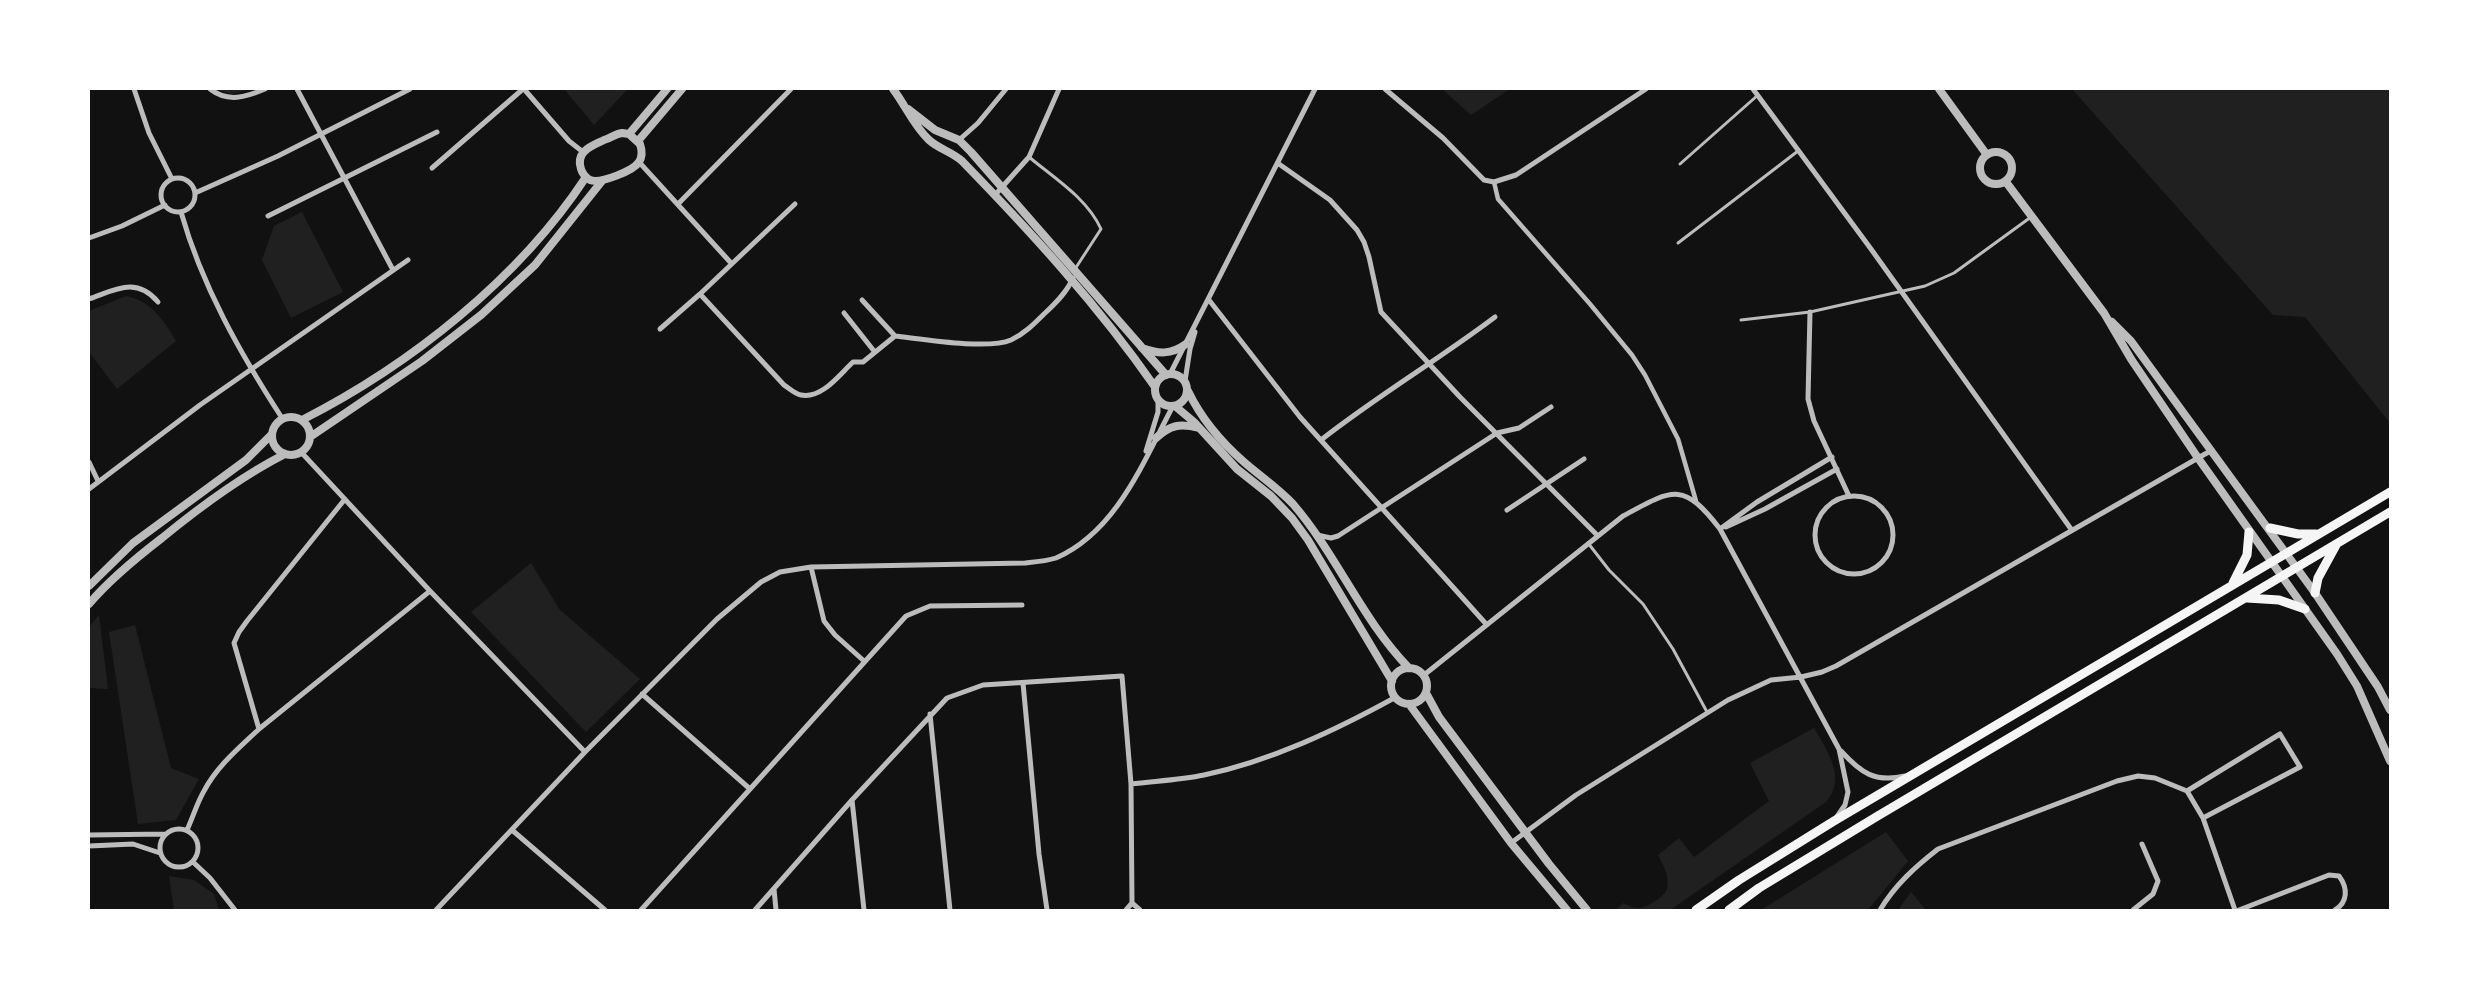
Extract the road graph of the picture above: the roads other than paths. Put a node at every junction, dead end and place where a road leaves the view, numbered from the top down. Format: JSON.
{"nodes":[{"id":1,"x":134,"y":89,"type":"edge"},
{"id":2,"x":210,"y":89,"type":"edge"},
{"id":3,"x":265,"y":89,"type":"edge"},
{"id":4,"x":297,"y":89,"type":"edge"},
{"id":5,"x":410,"y":89,"type":"edge"},
{"id":6,"x":524,"y":89,"type":"edge"},
{"id":7,"x":668,"y":89,"type":"edge"},
{"id":8,"x":682,"y":89,"type":"edge"},
{"id":9,"x":791,"y":89,"type":"edge"},
{"id":10,"x":893,"y":89,"type":"edge"},
{"id":11,"x":1006,"y":89,"type":"edge"},
{"id":12,"x":1059,"y":89,"type":"edge"},
{"id":13,"x":1315,"y":89,"type":"edge"},
{"id":14,"x":1385,"y":89,"type":"edge"},
{"id":15,"x":1646,"y":89,"type":"edge"},
{"id":16,"x":1753,"y":89,"type":"edge"},
{"id":17,"x":1938,"y":89,"type":"edge"},
{"id":18,"x":1758,"y":95,"type":"junction"},
{"id":19,"x":905,"y":106,"type":"junction"},
{"id":20,"x":437,"y":132,"type":"dead end"},
{"id":21,"x":322,"y":134,"type":"junction"},
{"id":22,"x":629,"y":134,"type":"junction"},
{"id":23,"x":638,"y":140,"type":"junction"},
{"id":24,"x":959,"y":140,"type":"junction"},
{"id":25,"x":1798,"y":151,"type":"junction"},
{"id":26,"x":583,"y":152,"type":"junction"},
{"id":27,"x":1987,"y":155,"type":"junction"},
{"id":28,"x":1028,"y":156,"type":"junction"},
{"id":29,"x":639,"y":162,"type":"junction"},
{"id":30,"x":1279,"y":164,"type":"junction"},
{"id":31,"x":1680,"y":164,"type":"dead end"},
{"id":32,"x":432,"y":168,"type":"dead end"},
{"id":33,"x":586,"y":177,"type":"junction"},
{"id":34,"x":345,"y":178,"type":"junction"},
{"id":35,"x":172,"y":179,"type":"junction"},
{"id":36,"x":602,"y":181,"type":"junction"},
{"id":37,"x":1494,"y":182,"type":"junction"},
{"id":38,"x":2006,"y":182,"type":"junction"},
{"id":39,"x":1003,"y":186,"type":"junction"},
{"id":40,"x":195,"y":193,"type":"junction"},
{"id":41,"x":995,"y":195,"type":"junction"},
{"id":42,"x":678,"y":204,"type":"junction"},
{"id":43,"x":795,"y":204,"type":"dead end"},
{"id":44,"x":165,"y":205,"type":"junction"},
{"id":45,"x":181,"y":212,"type":"junction"},
{"id":46,"x":268,"y":216,"type":"dead end"},
{"id":47,"x":2032,"y":217,"type":"junction"},
{"id":48,"x":89,"y":238,"type":"edge"},
{"id":49,"x":1678,"y":243,"type":"dead end"},
{"id":50,"x":408,"y":260,"type":"dead end"},
{"id":51,"x":731,"y":263,"type":"junction"},
{"id":52,"x":393,"y":270,"type":"junction"},
{"id":53,"x":1075,"y":270,"type":"junction"},
{"id":54,"x":1072,"y":279,"type":"junction"},
{"id":55,"x":1900,"y":291,"type":"junction"},
{"id":56,"x":700,"y":294,"type":"junction"},
{"id":57,"x":89,"y":300,"type":"edge"},
{"id":58,"x":862,"y":300,"type":"dead end"},
{"id":59,"x":1209,"y":300,"type":"junction"},
{"id":60,"x":158,"y":302,"type":"dead end"},
{"id":61,"x":1810,"y":312,"type":"junction"},
{"id":62,"x":844,"y":313,"type":"dead end"},
{"id":63,"x":1203,"y":313,"type":"junction"},
{"id":64,"x":2104,"y":313,"type":"junction"},
{"id":65,"x":1495,"y":317,"type":"dead end"},
{"id":66,"x":1741,"y":320,"type":"dead end"},
{"id":67,"x":660,"y":329,"type":"dead end"},
{"id":68,"x":895,"y":336,"type":"junction"},
{"id":69,"x":1186,"y":344,"type":"junction"},
{"id":70,"x":1140,"y":347,"type":"junction"},
{"id":71,"x":874,"y":351,"type":"junction"},
{"id":72,"x":1428,"y":365,"type":"junction"},
{"id":73,"x":251,"y":370,"type":"junction"},
{"id":74,"x":1168,"y":374,"type":"junction"},
{"id":75,"x":1185,"y":381,"type":"junction"},
{"id":76,"x":1156,"y":386,"type":"junction"},
{"id":77,"x":1188,"y":391,"type":"junction"},
{"id":78,"x":1158,"y":400,"type":"junction"},
{"id":79,"x":1174,"y":406,"type":"junction"},
{"id":80,"x":1551,"y":407,"type":"dead end"},
{"id":81,"x":282,"y":418,"type":"junction"},
{"id":82,"x":302,"y":420,"type":"junction"},
{"id":83,"x":1199,"y":428,"type":"junction"},
{"id":84,"x":1497,"y":433,"type":"junction"},
{"id":85,"x":272,"y":434,"type":"junction"},
{"id":86,"x":310,"y":437,"type":"junction"},
{"id":87,"x":1156,"y":438,"type":"junction"},
{"id":88,"x":1321,"y":440,"type":"junction"},
{"id":89,"x":2212,"y":450,"type":"junction"},
{"id":90,"x":301,"y":452,"type":"junction"},
{"id":91,"x":284,"y":454,"type":"junction"},
{"id":92,"x":1832,"y":457,"type":"junction"},
{"id":93,"x":1584,"y":458,"type":"dead end"},
{"id":94,"x":2198,"y":458,"type":"junction"},
{"id":95,"x":89,"y":462,"type":"edge"},
{"id":96,"x":1141,"y":466,"type":"junction"},
{"id":97,"x":1837,"y":468,"type":"junction"},
{"id":98,"x":98,"y":481,"type":"junction"},
{"id":99,"x":1546,"y":483,"type":"junction"},
{"id":100,"x":89,"y":489,"type":"edge"},
{"id":101,"x":2390,"y":492,"type":"edge"},
{"id":102,"x":1849,"y":496,"type":"junction"},
{"id":103,"x":345,"y":499,"type":"junction"},
{"id":104,"x":1696,"y":500,"type":"junction"},
{"id":105,"x":1382,"y":507,"type":"junction"},
{"id":106,"x":1507,"y":510,"type":"dead end"},
{"id":107,"x":2390,"y":512,"type":"edge"},
{"id":108,"x":2270,"y":528,"type":"junction"},
{"id":109,"x":1720,"y":529,"type":"junction"},
{"id":110,"x":2072,"y":529,"type":"junction"},
{"id":111,"x":2249,"y":532,"type":"junction"},
{"id":112,"x":1315,"y":534,"type":"junction"},
{"id":113,"x":2316,"y":534,"type":"junction"},
{"id":114,"x":1597,"y":535,"type":"junction"},
{"id":115,"x":1587,"y":542,"type":"junction"},
{"id":116,"x":2336,"y":544,"type":"junction"},
{"id":117,"x":2286,"y":552,"type":"junction"},
{"id":118,"x":2271,"y":561,"type":"junction"},
{"id":119,"x":811,"y":567,"type":"junction"},
{"id":120,"x":2298,"y":567,"type":"junction"},
{"id":121,"x":2282,"y":576,"type":"junction"},
{"id":122,"x":2232,"y":584,"type":"junction"},
{"id":123,"x":89,"y":586,"type":"edge"},
{"id":124,"x":430,"y":591,"type":"junction"},
{"id":125,"x":2315,"y":593,"type":"junction"},
{"id":126,"x":2246,"y":598,"type":"junction"},
{"id":127,"x":89,"y":604,"type":"edge"},
{"id":128,"x":1022,"y":605,"type":"dead end"},
{"id":129,"x":2305,"y":609,"type":"junction"},
{"id":130,"x":1487,"y":625,"type":"junction"},
{"id":131,"x":864,"y":661,"type":"junction"},
{"id":132,"x":1409,"y":668,"type":"junction"},
{"id":133,"x":1424,"y":675,"type":"junction"},
{"id":134,"x":1801,"y":677,"type":"junction"},
{"id":135,"x":1392,"y":681,"type":"junction"},
{"id":136,"x":1023,"y":683,"type":"junction"},
{"id":137,"x":1426,"y":693,"type":"junction"},
{"id":138,"x":642,"y":694,"type":"junction"},
{"id":139,"x":1396,"y":697,"type":"junction"},
{"id":140,"x":1409,"y":704,"type":"junction"},
{"id":141,"x":2390,"y":710,"type":"edge"},
{"id":142,"x":1706,"y":712,"type":"junction"},
{"id":143,"x":930,"y":714,"type":"junction"},
{"id":144,"x":258,"y":729,"type":"junction"},
{"id":145,"x":1839,"y":749,"type":"junction"},
{"id":146,"x":585,"y":752,"type":"junction"},
{"id":147,"x":2390,"y":761,"type":"edge"},
{"id":148,"x":1915,"y":774,"type":"junction"},
{"id":149,"x":1131,"y":784,"type":"junction"},
{"id":150,"x":750,"y":789,"type":"junction"},
{"id":151,"x":2187,"y":791,"type":"junction"},
{"id":152,"x":852,"y":800,"type":"junction"},
{"id":153,"x":2202,"y":818,"type":"junction"},
{"id":154,"x":1834,"y":821,"type":"junction"},
{"id":155,"x":187,"y":830,"type":"junction"},
{"id":156,"x":512,"y":830,"type":"junction"},
{"id":157,"x":1526,"y":832,"type":"junction"},
{"id":158,"x":166,"y":834,"type":"junction"},
{"id":159,"x":89,"y":836,"type":"edge"},
{"id":160,"x":1512,"y":843,"type":"junction"},
{"id":161,"x":2142,"y":844,"type":"dead end"},
{"id":162,"x":89,"y":846,"type":"edge"},
{"id":163,"x":160,"y":852,"type":"junction"},
{"id":164,"x":193,"y":862,"type":"junction"},
{"id":165,"x":774,"y":889,"type":"junction"},
{"id":166,"x":1132,"y":903,"type":"junction"},
{"id":167,"x":235,"y":910,"type":"edge"},
{"id":168,"x":436,"y":910,"type":"edge"},
{"id":169,"x":605,"y":910,"type":"edge"},
{"id":170,"x":641,"y":910,"type":"edge"},
{"id":171,"x":755,"y":910,"type":"edge"},
{"id":172,"x":776,"y":910,"type":"edge"},
{"id":173,"x":864,"y":910,"type":"edge"},
{"id":174,"x":950,"y":910,"type":"edge"},
{"id":175,"x":1046,"y":910,"type":"edge"},
{"id":176,"x":1126,"y":910,"type":"edge"},
{"id":177,"x":1140,"y":910,"type":"edge"},
{"id":178,"x":1567,"y":910,"type":"edge"},
{"id":179,"x":1587,"y":910,"type":"edge"},
{"id":180,"x":1696,"y":910,"type":"edge"},
{"id":181,"x":1729,"y":910,"type":"edge"},
{"id":182,"x":1880,"y":910,"type":"edge"},
{"id":183,"x":2133,"y":910,"type":"edge"},
{"id":184,"x":2235,"y":910,"type":"edge"},
{"id":185,"x":2239,"y":910,"type":"edge"},
{"id":186,"x":2335,"y":910,"type":"edge"}],
"edges":[{"from":1,"to":35,"type":"street"},
{"from":2,"to":3,"type":"street"},
{"from":4,"to":21,"type":"street"},
{"from":5,"to":21,"type":"street"},
{"from":6,"to":26,"type":"street"},
{"from":6,"to":32,"type":"street"},
{"from":7,"to":22,"type":"street"},
{"from":8,"to":23,"type":"street"},
{"from":9,"to":42,"type":"street"},
{"from":10,"to":19,"type":"street"},
{"from":11,"to":24,"type":"street"},
{"from":12,"to":28,"type":"street"},
{"from":13,"to":30,"type":"street"},
{"from":14,"to":37,"type":"street"},
{"from":15,"to":37,"type":"street"},
{"from":16,"to":18,"type":"street"},
{"from":17,"to":27,"type":"street"},
{"from":18,"to":25,"type":"street"},
{"from":18,"to":31,"type":"lane"},
{"from":19,"to":24,"type":"street"},
{"from":19,"to":41,"type":"street"},
{"from":20,"to":34,"type":"street"},
{"from":21,"to":34,"type":"street"},
{"from":21,"to":40,"type":"street"},
{"from":22,"to":23,"type":"street"},
{"from":22,"to":26,"type":"street"},
{"from":23,"to":29,"type":"street"},
{"from":24,"to":39,"type":"street"},
{"from":25,"to":49,"type":"lane"},
{"from":25,"to":55,"type":"street"},
{"from":26,"to":33,"type":"street"},
{"from":27,"to":38,"type":"street"},
{"from":27,"to":38,"type":"street"},
{"from":28,"to":39,"type":"street"},
{"from":28,"to":53,"type":"lane"},
{"from":29,"to":36,"type":"street"},
{"from":29,"to":42,"type":"street"},
{"from":30,"to":59,"type":"street"},
{"from":30,"to":72,"type":"street"},
{"from":33,"to":36,"type":"street"},
{"from":33,"to":82,"type":"street"},
{"from":34,"to":46,"type":"street"},
{"from":34,"to":52,"type":"street"},
{"from":35,"to":40,"type":"street"},
{"from":35,"to":44,"type":"street"},
{"from":36,"to":86,"type":"street"},
{"from":37,"to":104,"type":"street"},
{"from":38,"to":47,"type":"street"},
{"from":39,"to":41,"type":"street"},
{"from":39,"to":53,"type":"street"},
{"from":40,"to":45,"type":"street"},
{"from":41,"to":54,"type":"street"},
{"from":42,"to":51,"type":"street"},
{"from":43,"to":51,"type":"street"},
{"from":44,"to":45,"type":"street"},
{"from":44,"to":48,"type":"street"},
{"from":45,"to":73,"type":"street"},
{"from":47,"to":55,"type":"lane"},
{"from":47,"to":64,"type":"street"},
{"from":50,"to":52,"type":"street"},
{"from":51,"to":56,"type":"street"},
{"from":52,"to":73,"type":"street"},
{"from":53,"to":54,"type":"street"},
{"from":53,"to":70,"type":"street"},
{"from":54,"to":68,"type":"street"},
{"from":54,"to":76,"type":"street"},
{"from":55,"to":61,"type":"lane"},
{"from":55,"to":110,"type":"street"},
{"from":56,"to":67,"type":"street"},
{"from":56,"to":71,"type":"street"},
{"from":57,"to":60,"type":"street"},
{"from":58,"to":68,"type":"street"},
{"from":59,"to":63,"type":"street"},
{"from":59,"to":88,"type":"street"},
{"from":61,"to":66,"type":"lane"},
{"from":61,"to":92,"type":"street"},
{"from":62,"to":71,"type":"street"},
{"from":63,"to":69,"type":"street"},
{"from":63,"to":75,"type":"street"},
{"from":64,"to":89,"type":"street"},
{"from":64,"to":94,"type":"street"},
{"from":65,"to":72,"type":"street"},
{"from":68,"to":71,"type":"street"},
{"from":69,"to":70,"type":"street"},
{"from":69,"to":74,"type":"street"},
{"from":70,"to":74,"type":"street"},
{"from":72,"to":84,"type":"street"},
{"from":72,"to":88,"type":"street"},
{"from":73,"to":81,"type":"street"},
{"from":73,"to":98,"type":"street"},
{"from":74,"to":75,"type":"street"},
{"from":74,"to":76,"type":"street"},
{"from":75,"to":77,"type":"street"},
{"from":76,"to":78,"type":"street"},
{"from":77,"to":79,"type":"street"},
{"from":77,"to":112,"type":"street"},
{"from":78,"to":79,"type":"street"},
{"from":78,"to":96,"type":"street"},
{"from":79,"to":83,"type":"street"},
{"from":79,"to":87,"type":"street"},
{"from":80,"to":84,"type":"street"},
{"from":81,"to":82,"type":"street"},
{"from":81,"to":85,"type":"street"},
{"from":82,"to":86,"type":"street"},
{"from":83,"to":87,"type":"street"},
{"from":83,"to":135,"type":"street"},
{"from":84,"to":99,"type":"street"},
{"from":84,"to":105,"type":"street"},
{"from":85,"to":91,"type":"street"},
{"from":85,"to":123,"type":"street"},
{"from":86,"to":90,"type":"street"},
{"from":87,"to":96,"type":"street"},
{"from":88,"to":105,"type":"street"},
{"from":89,"to":94,"type":"street"},
{"from":89,"to":108,"type":"street"},
{"from":90,"to":91,"type":"street"},
{"from":90,"to":103,"type":"street"},
{"from":91,"to":127,"type":"street"},
{"from":92,"to":97,"type":"street"},
{"from":92,"to":109,"type":"street"},
{"from":93,"to":99,"type":"street"},
{"from":94,"to":110,"type":"street"},
{"from":94,"to":111,"type":"street"},
{"from":95,"to":98,"type":"street"},
{"from":96,"to":119,"type":"street"},
{"from":97,"to":102,"type":"street"},
{"from":97,"to":109,"type":"street"},
{"from":98,"to":100,"type":"street"},
{"from":99,"to":106,"type":"street"},
{"from":99,"to":114,"type":"street"},
{"from":101,"to":113,"type":"main road"},
{"from":102,"to":102,"type":"street"},
{"from":103,"to":124,"type":"street"},
{"from":103,"to":144,"type":"street"},
{"from":104,"to":109,"type":"street"},
{"from":104,"to":114,"type":"street"},
{"from":105,"to":112,"type":"street"},
{"from":105,"to":130,"type":"street"},
{"from":107,"to":116,"type":"main road"},
{"from":108,"to":113,"type":"main road"},
{"from":108,"to":117,"type":"street"},
{"from":109,"to":134,"type":"street"},
{"from":110,"to":134,"type":"street"},
{"from":111,"to":118,"type":"street"},
{"from":111,"to":122,"type":"main road"},
{"from":112,"to":132,"type":"street"},
{"from":113,"to":117,"type":"main road"},
{"from":114,"to":115,"type":"street"},
{"from":115,"to":130,"type":"street"},
{"from":115,"to":142,"type":"lane"},
{"from":116,"to":120,"type":"main road"},
{"from":116,"to":125,"type":"main road"},
{"from":117,"to":118,"type":"main road"},
{"from":117,"to":120,"type":"street"},
{"from":118,"to":121,"type":"street"},
{"from":118,"to":122,"type":"main road"},
{"from":119,"to":131,"type":"street"},
{"from":119,"to":138,"type":"street"},
{"from":120,"to":121,"type":"main road"},
{"from":120,"to":125,"type":"street"},
{"from":121,"to":126,"type":"main road"},
{"from":121,"to":129,"type":"street"},
{"from":122,"to":148,"type":"main road"},
{"from":124,"to":144,"type":"street"},
{"from":124,"to":146,"type":"street"},
{"from":125,"to":141,"type":"street"},
{"from":126,"to":129,"type":"main road"},
{"from":126,"to":181,"type":"main road"},
{"from":128,"to":131,"type":"street"},
{"from":129,"to":147,"type":"street"},
{"from":130,"to":133,"type":"street"},
{"from":131,"to":150,"type":"street"},
{"from":132,"to":133,"type":"street"},
{"from":132,"to":135,"type":"street"},
{"from":133,"to":137,"type":"street"},
{"from":134,"to":142,"type":"street"},
{"from":134,"to":145,"type":"street"},
{"from":135,"to":139,"type":"street"},
{"from":136,"to":143,"type":"street"},
{"from":136,"to":149,"type":"street"},
{"from":136,"to":175,"type":"street"},
{"from":137,"to":140,"type":"street"},
{"from":137,"to":157,"type":"street"},
{"from":138,"to":146,"type":"street"},
{"from":138,"to":150,"type":"street"},
{"from":139,"to":140,"type":"street"},
{"from":139,"to":149,"type":"street"},
{"from":140,"to":160,"type":"street"},
{"from":142,"to":157,"type":"street"},
{"from":143,"to":152,"type":"street"},
{"from":143,"to":174,"type":"street"},
{"from":144,"to":155,"type":"street"},
{"from":145,"to":148,"type":"street"},
{"from":145,"to":154,"type":"street"},
{"from":146,"to":156,"type":"street"},
{"from":148,"to":154,"type":"main road"},
{"from":149,"to":166,"type":"street"},
{"from":150,"to":170,"type":"street"},
{"from":151,"to":153,"type":"street"},
{"from":151,"to":153,"type":"street"},
{"from":151,"to":182,"type":"street"},
{"from":152,"to":165,"type":"street"},
{"from":152,"to":173,"type":"street"},
{"from":153,"to":184,"type":"street"},
{"from":154,"to":180,"type":"main road"},
{"from":155,"to":158,"type":"street"},
{"from":155,"to":164,"type":"street"},
{"from":156,"to":168,"type":"street"},
{"from":156,"to":169,"type":"street"},
{"from":157,"to":160,"type":"street"},
{"from":157,"to":179,"type":"street"},
{"from":158,"to":159,"type":"street"},
{"from":158,"to":163,"type":"street"},
{"from":160,"to":178,"type":"street"},
{"from":161,"to":183,"type":"street"},
{"from":162,"to":163,"type":"street"},
{"from":163,"to":164,"type":"street"},
{"from":164,"to":167,"type":"street"},
{"from":165,"to":171,"type":"street"},
{"from":165,"to":172,"type":"street"},
{"from":166,"to":176,"type":"street"},
{"from":166,"to":177,"type":"street"},
{"from":185,"to":186,"type":"street"}]}
